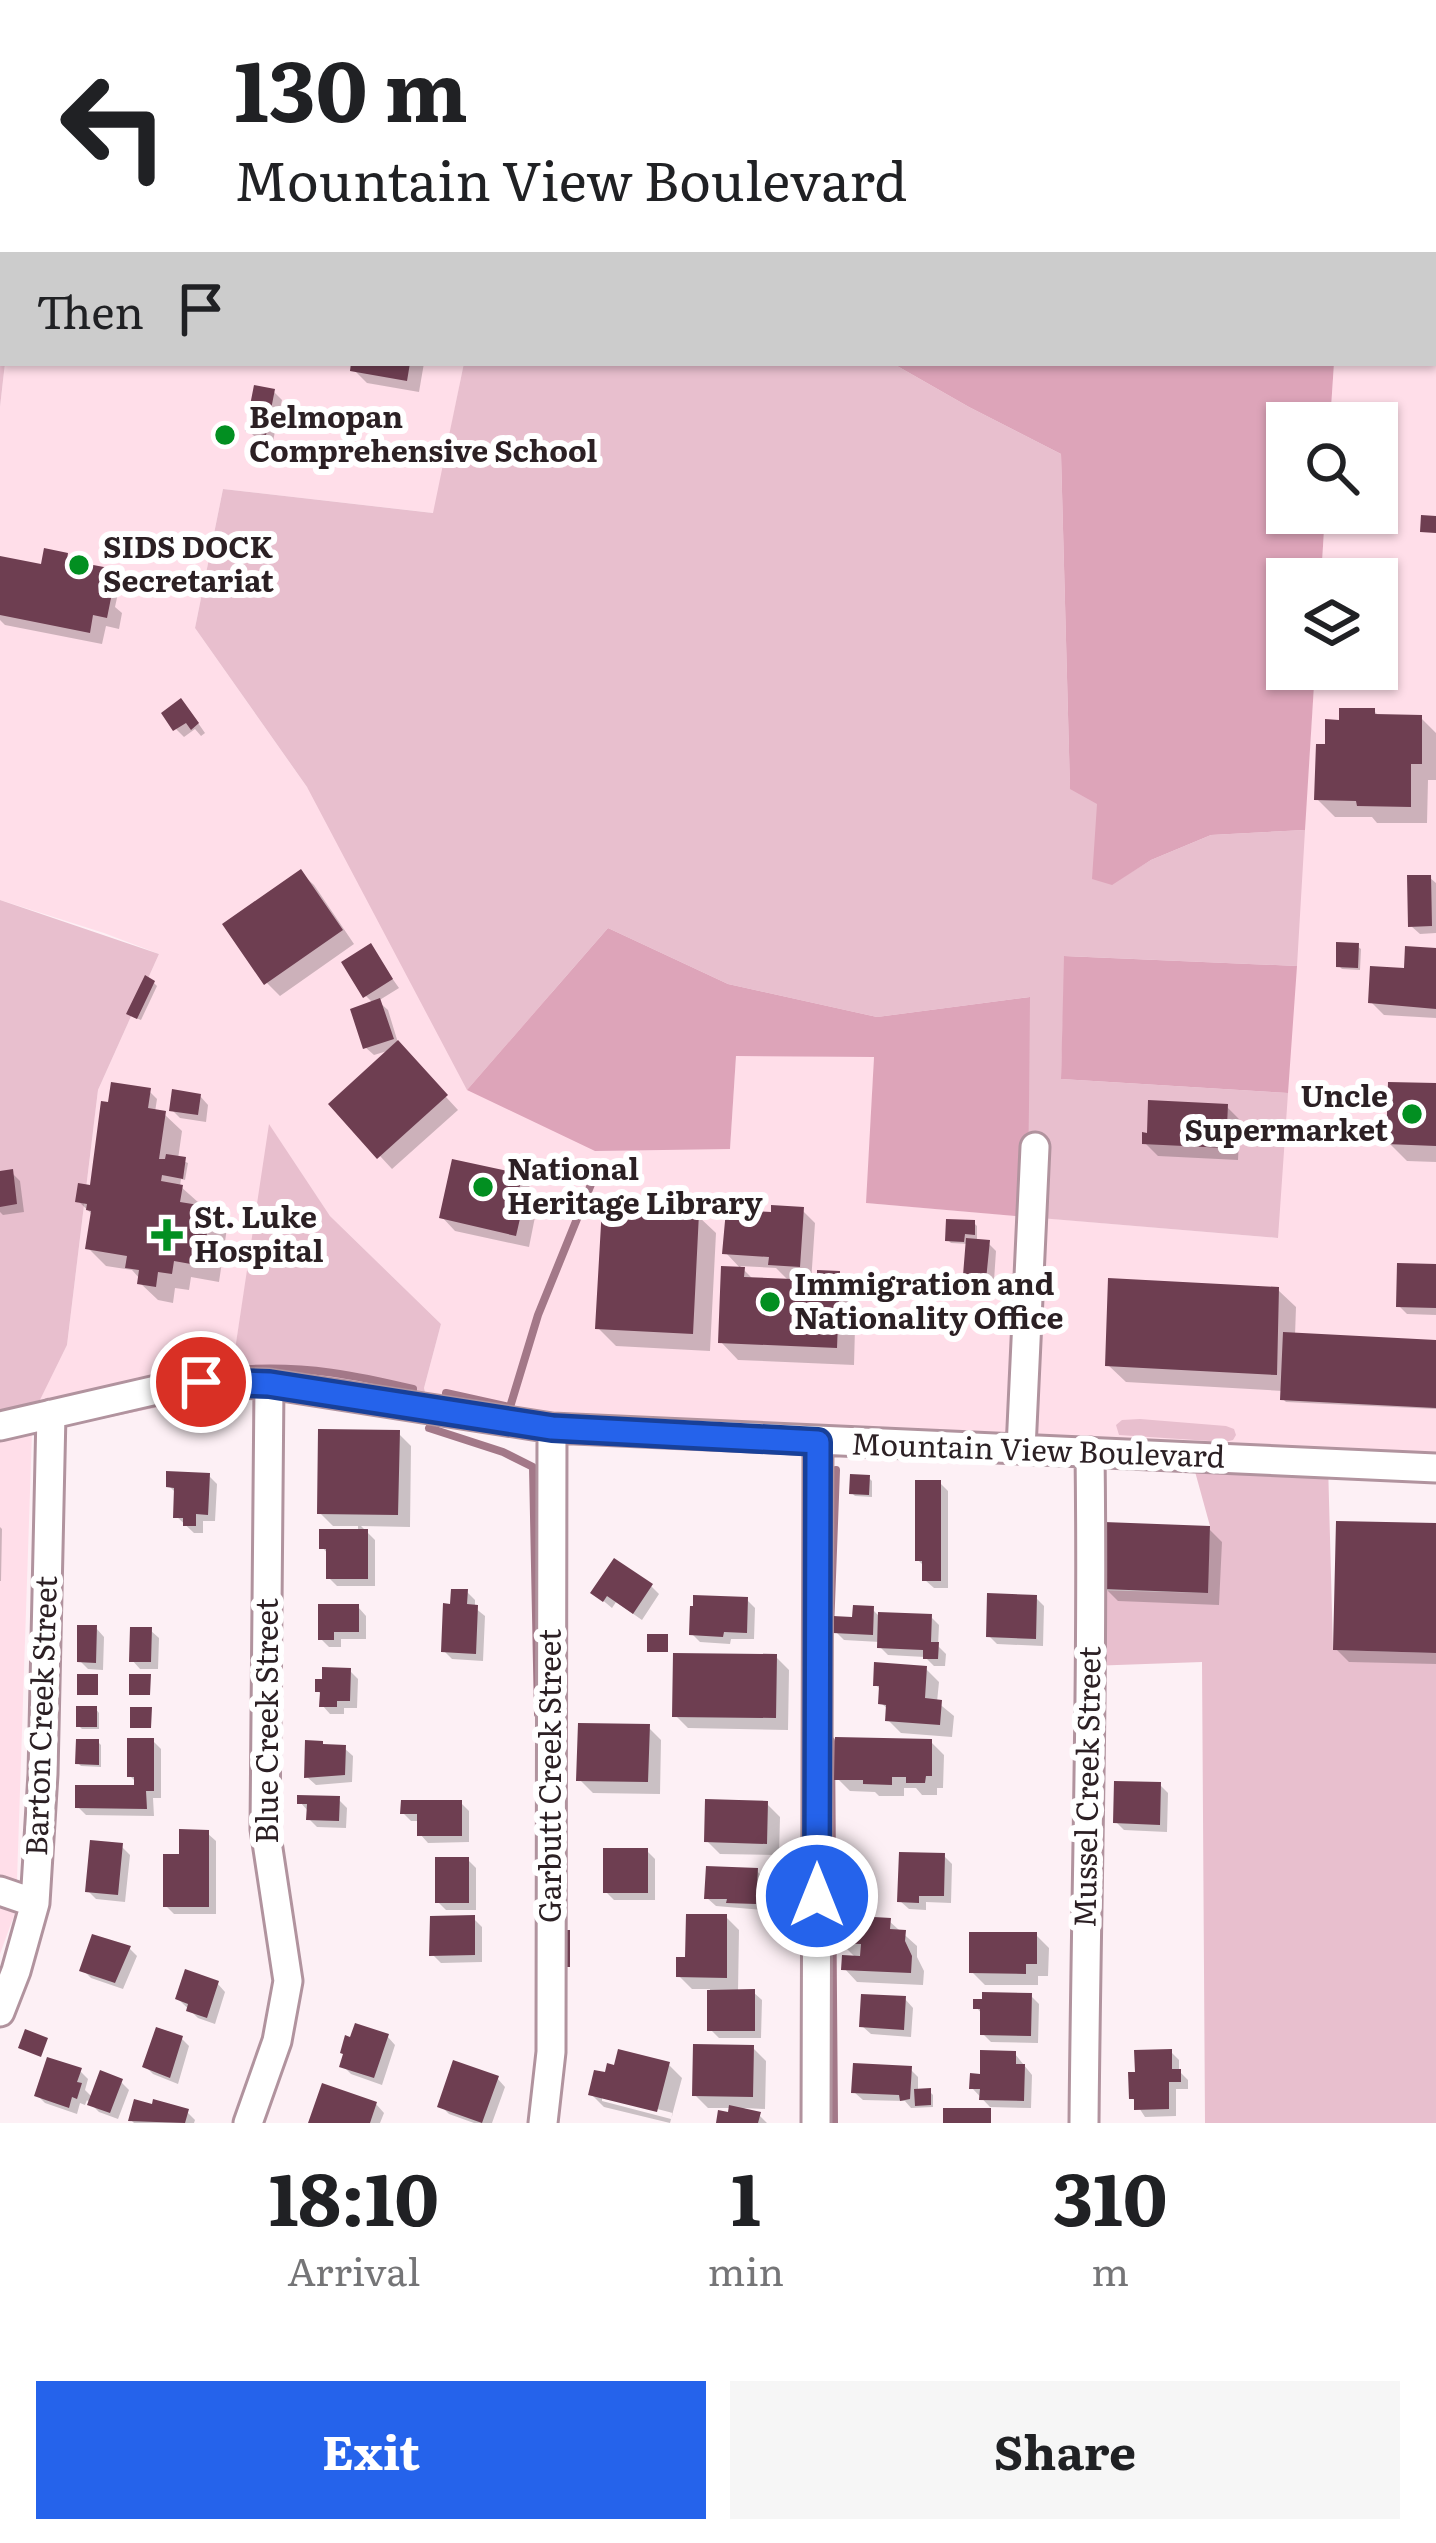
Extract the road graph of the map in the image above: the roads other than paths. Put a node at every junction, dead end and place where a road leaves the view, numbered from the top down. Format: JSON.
{"nodes":[{"id":1,"x":1035,"y":1147,"type":"dead end"},
{"id":2,"x":269,"y":1384,"type":"junction"},
{"id":3,"x":51,"y":1414,"type":"junction"},
{"id":4,"x":0,"y":1426,"type":"edge"},
{"id":5,"x":552,"y":1428,"type":"junction"},
{"id":6,"x":818,"y":1442,"type":"junction"},
{"id":7,"x":1021,"y":1449,"type":"junction"},
{"id":8,"x":1090,"y":1452,"type":"junction"},
{"id":9,"x":1436,"y":1468,"type":"edge"},
{"id":10,"x":0,"y":1891,"type":"edge"},
{"id":11,"x":35,"y":1903,"type":"junction"},
{"id":12,"x":0,"y":2012,"type":"edge"},
{"id":13,"x":248,"y":2123,"type":"edge"},
{"id":14,"x":543,"y":2123,"type":"edge"},
{"id":15,"x":816,"y":2123,"type":"edge"},
{"id":16,"x":1084,"y":2123,"type":"edge"}],
"edges":[{"from":1,"to":7,"type":"street"},
{"from":2,"to":3,"type":"street","name":"Mountain View Boulevard"},
{"from":2,"to":5,"type":"street","name":"Mountain View Boulevard"},
{"from":2,"to":13,"type":"street","name":"Blue Creek Street"},
{"from":3,"to":4,"type":"street","name":"Mountain View Boulevard"},
{"from":3,"to":11,"type":"street","name":"Barton Creek Street"},
{"from":5,"to":6,"type":"street","name":"Mountain View Boulevard"},
{"from":5,"to":14,"type":"street","name":"Garbutt Creek Street"},
{"from":6,"to":7,"type":"street","name":"Mountain View Boulevard"},
{"from":6,"to":15,"type":"street"},
{"from":7,"to":8,"type":"street","name":"Mountain View Boulevard"},
{"from":8,"to":9,"type":"street","name":"Mountain View Boulevard"},
{"from":8,"to":16,"type":"street","name":"Mussel Creek Street"},
{"from":10,"to":11,"type":"street"},
{"from":11,"to":12,"type":"street","name":"Barton Creek Street"}]}
